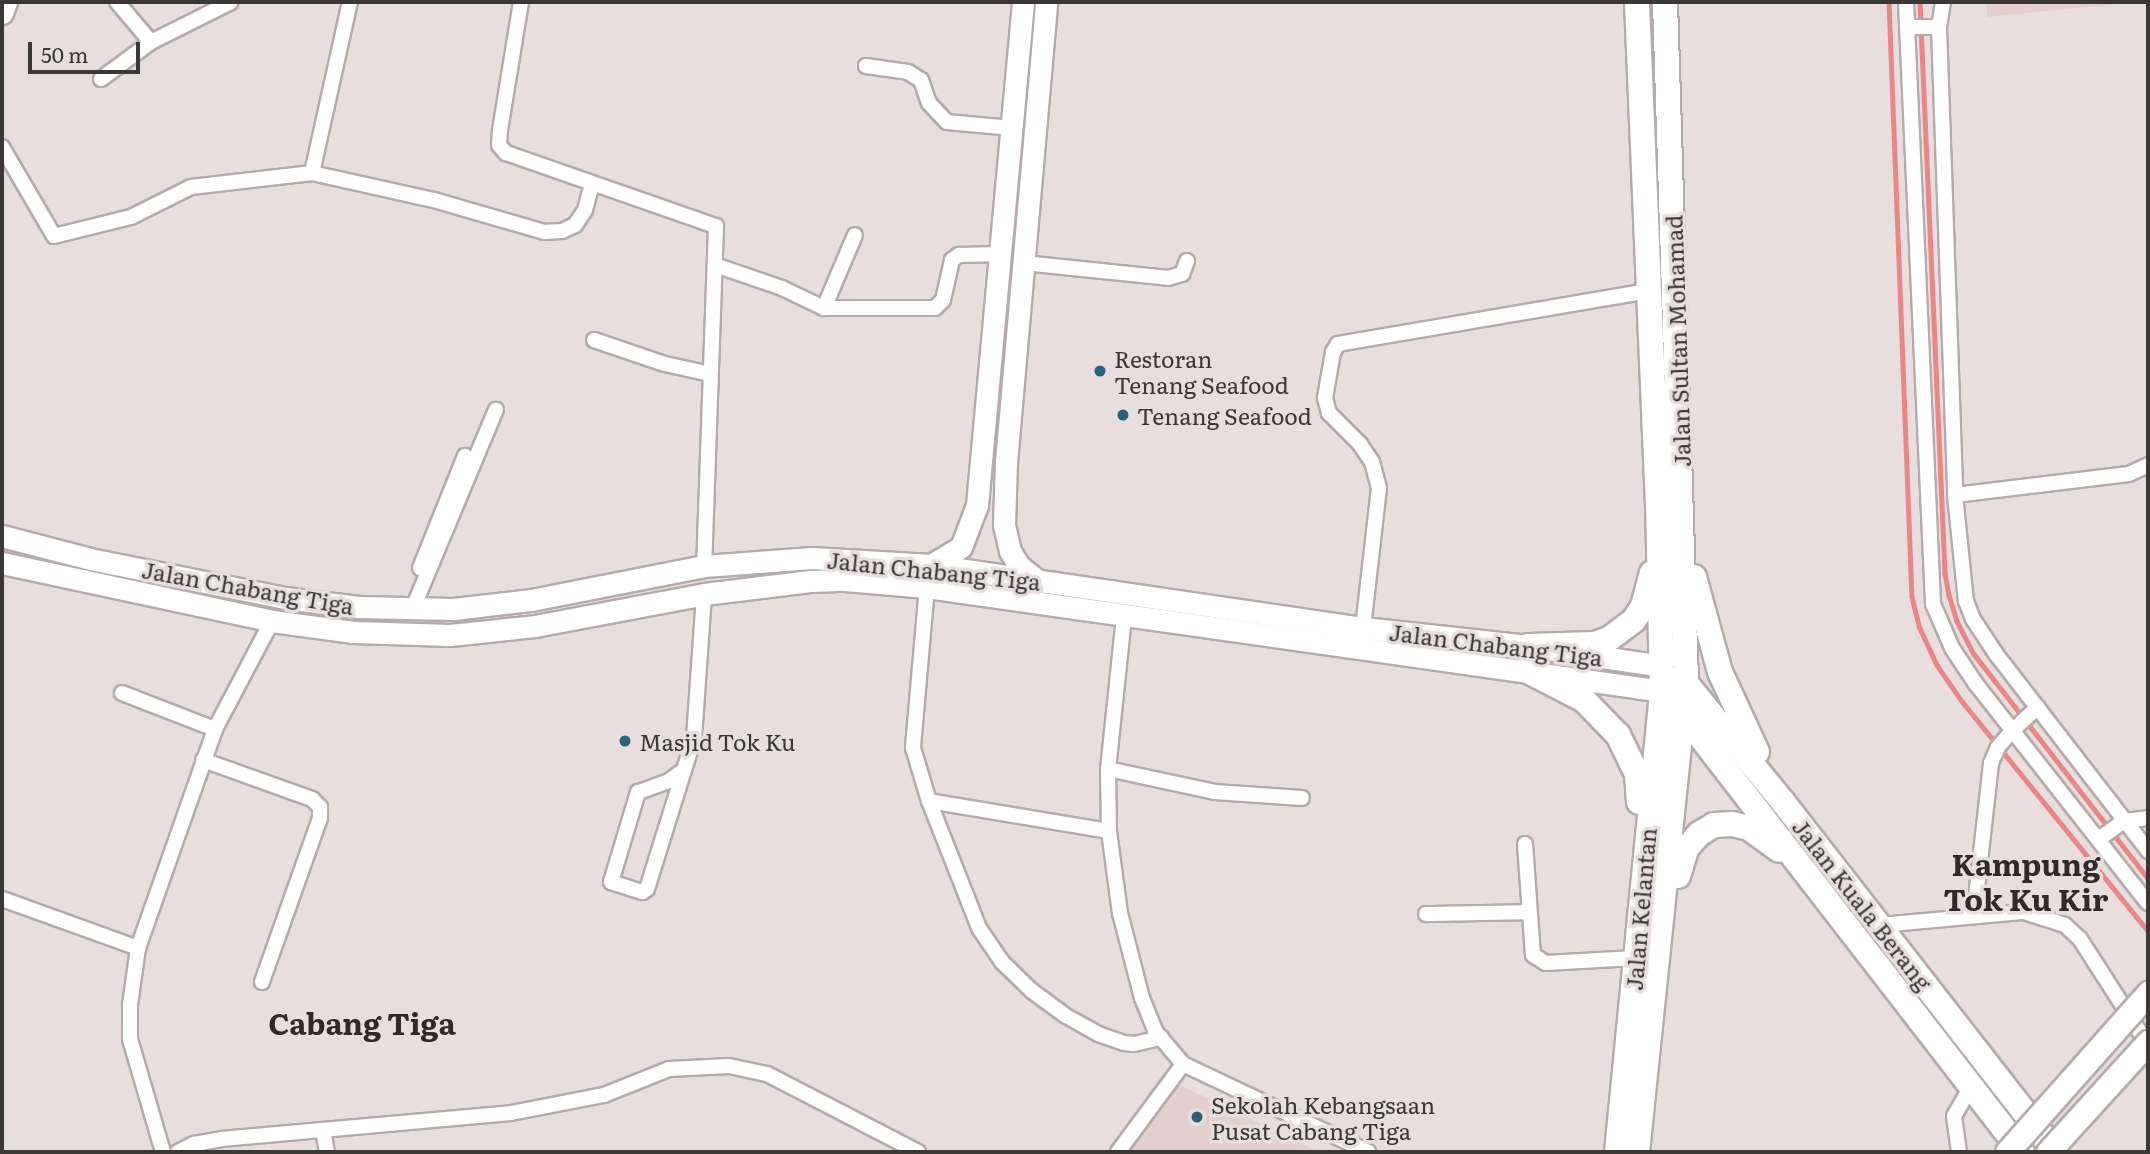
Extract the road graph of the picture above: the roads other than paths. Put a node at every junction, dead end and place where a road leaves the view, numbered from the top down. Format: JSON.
{"nodes":[{"id":1,"x":6,"y":2,"type":"edge"},
{"id":2,"x":117,"y":2,"type":"edge"},
{"id":3,"x":231,"y":2,"type":"edge"},
{"id":4,"x":350,"y":2,"type":"edge"},
{"id":5,"x":521,"y":2,"type":"edge"},
{"id":6,"x":1023,"y":2,"type":"edge"},
{"id":7,"x":1046,"y":2,"type":"edge"},
{"id":8,"x":1637,"y":2,"type":"edge"},
{"id":9,"x":1665,"y":2,"type":"edge"},
{"id":10,"x":1906,"y":2,"type":"edge"},
{"id":11,"x":1943,"y":2,"type":"edge"},
{"id":12,"x":2,"y":13,"type":"edge"},
{"id":13,"x":1922,"y":27,"type":"junction"},
{"id":14,"x":150,"y":42,"type":"junction"},
{"id":15,"x":866,"y":66,"type":"dead end"},
{"id":16,"x":101,"y":79,"type":"dead end"},
{"id":17,"x":1012,"y":128,"type":"junction"},
{"id":18,"x":2,"y":147,"type":"edge"},
{"id":19,"x":312,"y":173,"type":"junction"},
{"id":20,"x":592,"y":184,"type":"junction"},
{"id":21,"x":855,"y":235,"type":"dead end"},
{"id":22,"x":1000,"y":254,"type":"junction"},
{"id":23,"x":1188,"y":261,"type":"dead end"},
{"id":24,"x":1024,"y":263,"type":"junction"},
{"id":25,"x":715,"y":265,"type":"junction"},
{"id":26,"x":1649,"y":291,"type":"junction"},
{"id":27,"x":824,"y":308,"type":"junction"},
{"id":28,"x":594,"y":340,"type":"dead end"},
{"id":29,"x":710,"y":374,"type":"junction"},
{"id":30,"x":989,"y":385,"type":"junction"},
{"id":31,"x":1013,"y":387,"type":"junction"},
{"id":32,"x":496,"y":410,"type":"dead end"},
{"id":33,"x":465,"y":456,"type":"dead end"},
{"id":34,"x":2148,"y":465,"type":"edge"},
{"id":35,"x":1681,"y":472,"type":"junction"},
{"id":36,"x":1955,"y":495,"type":"junction"},
{"id":37,"x":1658,"y":506,"type":"junction"},
{"id":38,"x":2,"y":536,"type":"edge"},
{"id":39,"x":2,"y":563,"type":"edge"},
{"id":40,"x":931,"y":565,"type":"junction"},
{"id":41,"x":704,"y":566,"type":"junction"},
{"id":42,"x":1037,"y":580,"type":"junction"},
{"id":43,"x":927,"y":587,"type":"junction"},
{"id":44,"x":704,"y":594,"type":"junction"},
{"id":45,"x":409,"y":608,"type":"junction"},
{"id":46,"x":1124,"y":617,"type":"junction"},
{"id":47,"x":272,"y":621,"type":"junction"},
{"id":48,"x":1363,"y":628,"type":"junction"},
{"id":49,"x":1527,"y":658,"type":"junction"},
{"id":50,"x":1662,"y":678,"type":"junction"},
{"id":51,"x":1686,"y":681,"type":"junction"},
{"id":52,"x":122,"y":692,"type":"dead end"},
{"id":53,"x":1684,"y":714,"type":"junction"},
{"id":54,"x":2026,"y":718,"type":"junction"},
{"id":55,"x":215,"y":729,"type":"junction"},
{"id":56,"x":203,"y":760,"type":"junction"},
{"id":57,"x":684,"y":769,"type":"junction"},
{"id":58,"x":1108,"y":769,"type":"junction"},
{"id":59,"x":1302,"y":798,"type":"dead end"},
{"id":60,"x":929,"y":801,"type":"junction"},
{"id":61,"x":1783,"y":802,"type":"junction"},
{"id":62,"x":2148,"y":818,"type":"edge"},
{"id":63,"x":2111,"y":830,"type":"junction"},
{"id":64,"x":1109,"y":831,"type":"junction"},
{"id":65,"x":1525,"y":844,"type":"dead end"},
{"id":66,"x":2148,"y":851,"type":"edge"},
{"id":67,"x":1642,"y":873,"type":"junction"},
{"id":68,"x":2,"y":898,"type":"edge"},
{"id":69,"x":1826,"y":898,"type":"junction"},
{"id":70,"x":2148,"y":903,"type":"edge"},
{"id":71,"x":1528,"y":912,"type":"junction"},
{"id":72,"x":1426,"y":914,"type":"dead end"},
{"id":73,"x":1973,"y":915,"type":"junction"},
{"id":74,"x":1880,"y":925,"type":"junction"},
{"id":75,"x":1662,"y":934,"type":"junction"},
{"id":76,"x":138,"y":948,"type":"junction"},
{"id":77,"x":1635,"y":958,"type":"junction"},
{"id":78,"x":262,"y":982,"type":"dead end"},
{"id":79,"x":2148,"y":993,"type":"edge"},
{"id":80,"x":1161,"y":1038,"type":"junction"},
{"id":81,"x":2148,"y":1043,"type":"edge"},
{"id":82,"x":1183,"y":1064,"type":"junction"},
{"id":83,"x":1971,"y":1086,"type":"junction"},
{"id":84,"x":323,"y":1130,"type":"junction"},
{"id":85,"x":163,"y":1152,"type":"edge"},
{"id":86,"x":178,"y":1152,"type":"edge"},
{"id":87,"x":327,"y":1152,"type":"edge"},
{"id":88,"x":918,"y":1152,"type":"edge"},
{"id":89,"x":1118,"y":1152,"type":"edge"},
{"id":90,"x":1368,"y":1152,"type":"edge"},
{"id":91,"x":1617,"y":1152,"type":"edge"},
{"id":92,"x":1637,"y":1152,"type":"edge"},
{"id":93,"x":1959,"y":1152,"type":"edge"},
{"id":94,"x":2007,"y":1152,"type":"edge"},
{"id":95,"x":2022,"y":1152,"type":"edge"},
{"id":96,"x":2048,"y":1152,"type":"edge"},
{"id":97,"x":2054,"y":1152,"type":"edge"}],
"edges":[{"from":1,"to":12,"type":"main road"},
{"from":2,"to":14,"type":"street"},
{"from":3,"to":14,"type":"street"},
{"from":4,"to":19,"type":"street"},
{"from":5,"to":20,"type":"street"},
{"from":6,"to":17,"type":"main road"},
{"from":7,"to":24,"type":"main road"},
{"from":8,"to":26,"type":"highway","name":"Jalan Sultan Mohamad"},
{"from":9,"to":35,"type":"highway","name":"Jalan Sultan Mohamad"},
{"from":10,"to":13,"type":"street"},
{"from":11,"to":13,"type":"street"},
{"from":13,"to":36,"type":"street"},
{"from":13,"to":54,"type":"street"},
{"from":14,"to":16,"type":"street"},
{"from":15,"to":17,"type":"street"},
{"from":17,"to":22,"type":"main road"},
{"from":18,"to":19,"type":"street"},
{"from":19,"to":20,"type":"street"},
{"from":20,"to":25,"type":"street"},
{"from":21,"to":27,"type":"street"},
{"from":22,"to":27,"type":"street"},
{"from":22,"to":30,"type":"main road"},
{"from":23,"to":24,"type":"street"},
{"from":24,"to":31,"type":"main road"},
{"from":25,"to":27,"type":"street"},
{"from":25,"to":29,"type":"street"},
{"from":26,"to":37,"type":"highway","name":"Jalan Sultan Mohamad"},
{"from":26,"to":48,"type":"street"},
{"from":28,"to":29,"type":"street"},
{"from":29,"to":41,"type":"street"},
{"from":30,"to":31,"type":"main road"},
{"from":30,"to":40,"type":"main road"},
{"from":31,"to":42,"type":"main road"},
{"from":32,"to":45,"type":"street"},
{"from":33,"to":45,"type":"street"},
{"from":34,"to":36,"type":"street"},
{"from":35,"to":51,"type":"highway","name":"Jalan Sultan Mohamad"},
{"from":35,"to":61,"type":"highway"},
{"from":36,"to":54,"type":"street"},
{"from":37,"to":49,"type":"highway"},
{"from":37,"to":50,"type":"highway","name":"Jalan Sultan Mohamad"},
{"from":38,"to":45,"type":"main road","name":"Jalan Chabang Tiga"},
{"from":39,"to":47,"type":"main road","name":"Jalan Chabang Tiga"},
{"from":40,"to":41,"type":"main road","name":"Jalan Chabang Tiga"},
{"from":40,"to":42,"type":"main road","name":"Jalan Chabang Tiga"},
{"from":41,"to":45,"type":"main road","name":"Jalan Chabang Tiga"},
{"from":42,"to":48,"type":"main road","name":"Jalan Chabang Tiga"},
{"from":43,"to":44,"type":"main road","name":"Jalan Chabang Tiga"},
{"from":43,"to":46,"type":"main road","name":"Jalan Chabang Tiga"},
{"from":43,"to":60,"type":"street"},
{"from":44,"to":47,"type":"main road","name":"Jalan Chabang Tiga"},
{"from":44,"to":57,"type":"street"},
{"from":46,"to":49,"type":"main road","name":"Jalan Chabang Tiga"},
{"from":46,"to":58,"type":"street"},
{"from":47,"to":55,"type":"street"},
{"from":48,"to":49,"type":"main road","name":"Jalan Chabang Tiga"},
{"from":49,"to":50,"type":"main road","name":"Jalan Chabang Tiga"},
{"from":49,"to":67,"type":"highway"},
{"from":50,"to":51,"type":"highway","name":"Jalan Kuala Berang"},
{"from":50,"to":53,"type":"highway","name":"Jalan Kuala Berang"},
{"from":50,"to":67,"type":"highway","name":"Jalan Kelantan"},
{"from":51,"to":53,"type":"highway","name":"Jalan Kelantan"},
{"from":51,"to":61,"type":"highway","name":"Jalan Kuala Berang"},
{"from":52,"to":55,"type":"street"},
{"from":53,"to":69,"type":"highway","name":"Jalan Kuala Berang"},
{"from":53,"to":75,"type":"highway","name":"Jalan Kelantan"},
{"from":54,"to":63,"type":"street"},
{"from":54,"to":63,"type":"street"},
{"from":54,"to":73,"type":"street"},
{"from":55,"to":56,"type":"street"},
{"from":56,"to":76,"type":"street"},
{"from":56,"to":78,"type":"street"},
{"from":57,"to":57,"type":"street"},
{"from":58,"to":59,"type":"street"},
{"from":58,"to":64,"type":"street"},
{"from":60,"to":64,"type":"street"},
{"from":60,"to":80,"type":"street"},
{"from":61,"to":74,"type":"highway","name":"Jalan Kuala Berang"},
{"from":62,"to":63,"type":"street"},
{"from":63,"to":66,"type":"street"},
{"from":63,"to":70,"type":"street"},
{"from":64,"to":80,"type":"street"},
{"from":65,"to":71,"type":"street"},
{"from":67,"to":77,"type":"highway","name":"Jalan Kelantan"},
{"from":68,"to":76,"type":"street"},
{"from":69,"to":75,"type":"highway"},
{"from":69,"to":83,"type":"highway","name":"Jalan Kuala Berang"},
{"from":71,"to":72,"type":"street"},
{"from":71,"to":77,"type":"street"},
{"from":73,"to":74,"type":"street"},
{"from":73,"to":81,"type":"street"},
{"from":74,"to":97,"type":"highway","name":"Jalan Kuala Berang"},
{"from":75,"to":92,"type":"highway","name":"Jalan Kelantan"},
{"from":76,"to":85,"type":"street"},
{"from":77,"to":91,"type":"highway","name":"Jalan Kelantan"},
{"from":79,"to":94,"type":"main road","bridge":true},
{"from":80,"to":82,"type":"street"},
{"from":81,"to":96,"type":"main road","bridge":true},
{"from":82,"to":89,"type":"street"},
{"from":82,"to":90,"type":"street"},
{"from":83,"to":93,"type":"street"},
{"from":83,"to":95,"type":"highway","name":"Jalan Kuala Berang"},
{"from":84,"to":86,"type":"street"},
{"from":84,"to":87,"type":"street"},
{"from":84,"to":88,"type":"street"}]}
